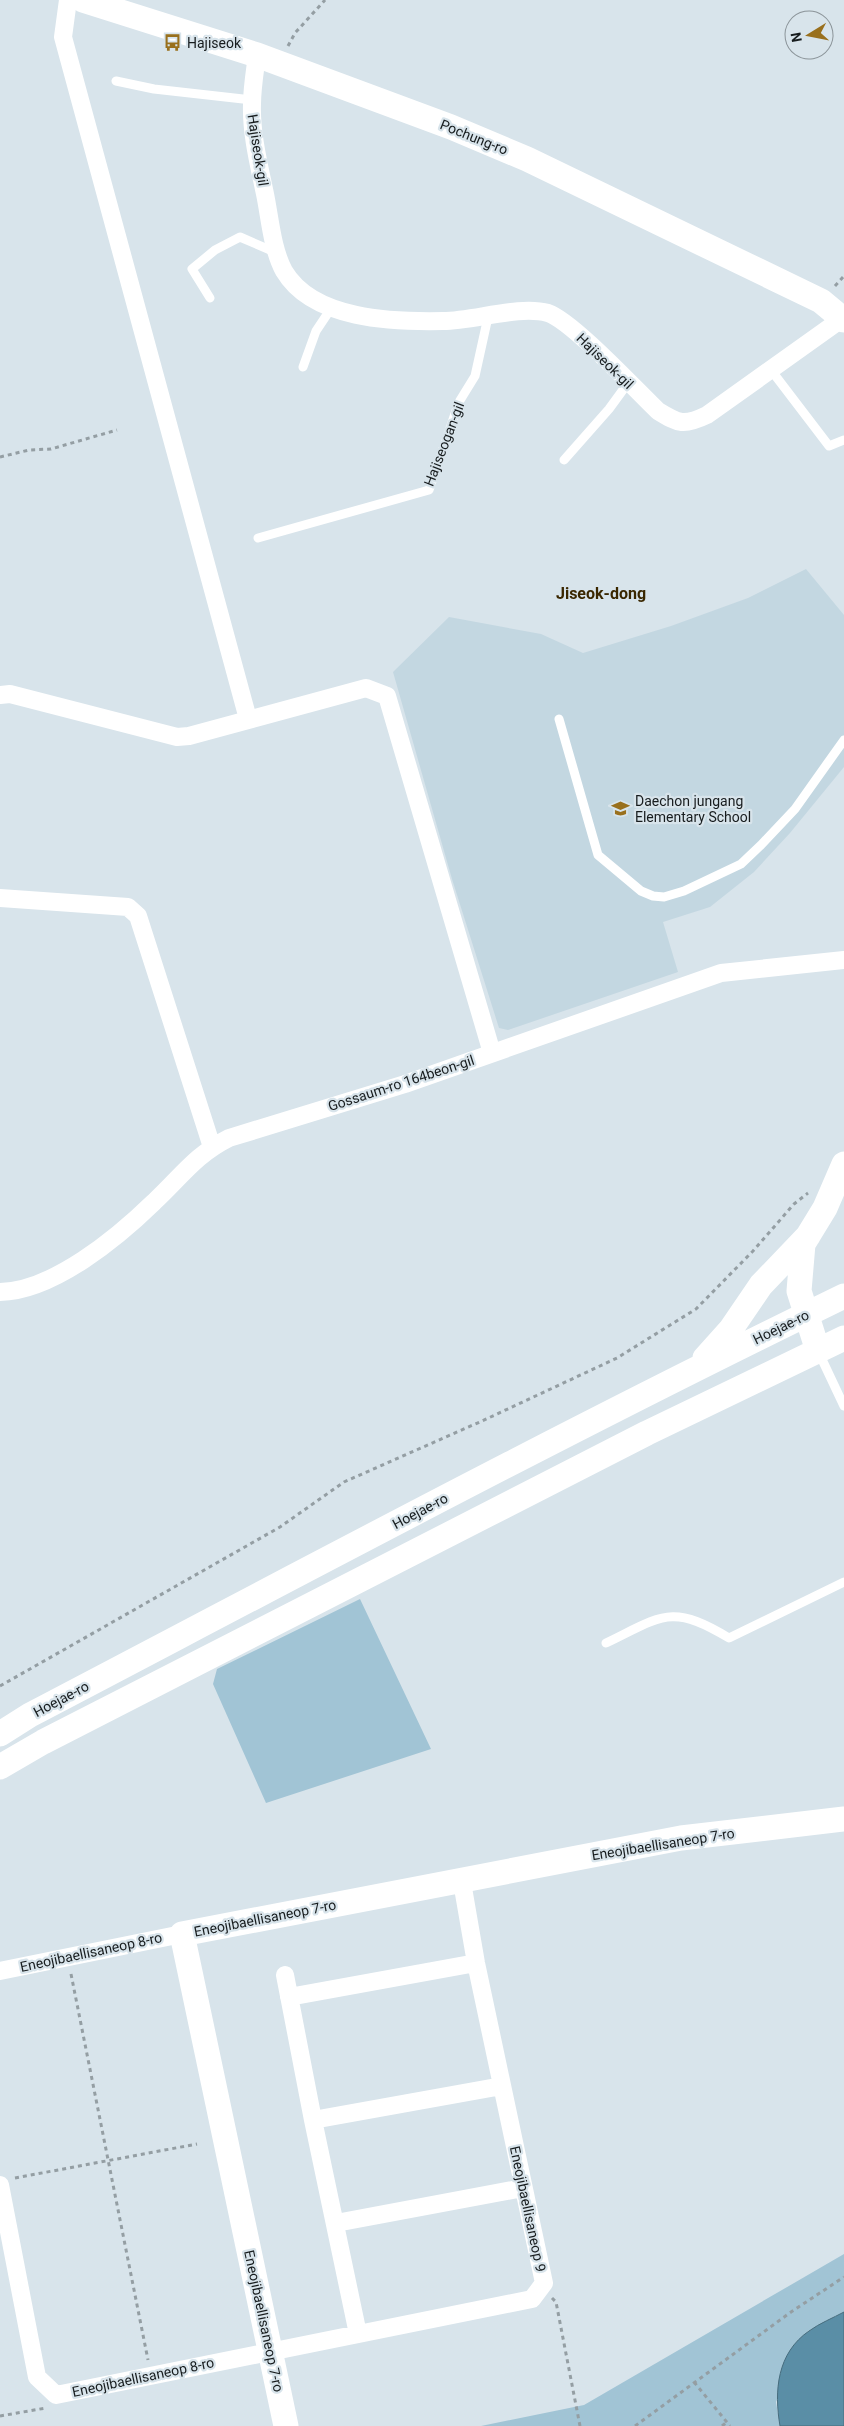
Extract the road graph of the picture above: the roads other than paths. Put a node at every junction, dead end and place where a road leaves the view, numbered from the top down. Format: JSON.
{"nodes":[{"id":1,"x":68,"y":0,"type":"edge"},
{"id":2,"x":83,"y":0,"type":"edge"},
{"id":3,"x":268,"y":60,"type":"junction"},
{"id":4,"x":116,"y":81,"type":"dead end"},
{"id":5,"x":252,"y":100,"type":"junction"},
{"id":6,"x":277,"y":253,"type":"junction"},
{"id":7,"x":210,"y":298,"type":"dead end"},
{"id":8,"x":332,"y":307,"type":"junction"},
{"id":9,"x":488,"y":317,"type":"junction"},
{"id":10,"x":843,"y":319,"type":"edge"},
{"id":11,"x":303,"y":366,"type":"dead end"},
{"id":12,"x":771,"y":370,"type":"junction"},
{"id":13,"x":628,"y":383,"type":"junction"},
{"id":14,"x":844,"y":440,"type":"edge"},
{"id":15,"x":564,"y":460,"type":"dead end"},
{"id":16,"x":258,"y":538,"type":"dead end"},
{"id":17,"x":0,"y":695,"type":"edge"},
{"id":18,"x":559,"y":718,"type":"dead end"},
{"id":19,"x":248,"y":719,"type":"junction"},
{"id":20,"x":844,"y":740,"type":"edge"},
{"id":21,"x":0,"y":898,"type":"edge"},
{"id":22,"x":844,"y":960,"type":"edge"},
{"id":23,"x":492,"y":1053,"type":"junction"},
{"id":24,"x":212,"y":1147,"type":"junction"},
{"id":25,"x":844,"y":1164,"type":"edge"},
{"id":26,"x":826,"y":1198,"type":"edge"},
{"id":27,"x":808,"y":1236,"type":"junction"},
{"id":28,"x":0,"y":1292,"type":"edge"},
{"id":29,"x":844,"y":1296,"type":"edge"},
{"id":30,"x":806,"y":1314,"type":"junction"},
{"id":31,"x":844,"y":1338,"type":"edge"},
{"id":32,"x":818,"y":1351,"type":"junction"},
{"id":33,"x":696,"y":1368,"type":"junction"},
{"id":34,"x":844,"y":1406,"type":"edge"},
{"id":35,"x":844,"y":1582,"type":"edge"},
{"id":36,"x":606,"y":1643,"type":"dead end"},
{"id":37,"x":0,"y":1734,"type":"edge"},
{"id":38,"x":0,"y":1767,"type":"edge"},
{"id":39,"x":844,"y":1819,"type":"edge"},
{"id":40,"x":462,"y":1882,"type":"junction"},
{"id":41,"x":182,"y":1934,"type":"junction"},
{"id":42,"x":476,"y":1963,"type":"junction"},
{"id":43,"x":0,"y":1971,"type":"edge"},
{"id":44,"x":285,"y":1974,"type":"dead end"},
{"id":45,"x":290,"y":1997,"type":"junction"},
{"id":46,"x":502,"y":2086,"type":"junction"},
{"id":47,"x":313,"y":2120,"type":"junction"},
{"id":48,"x":4,"y":2182,"type":"edge"},
{"id":49,"x":523,"y":2188,"type":"junction"},
{"id":50,"x":336,"y":2223,"type":"junction"},
{"id":51,"x":358,"y":2334,"type":"junction"},
{"id":52,"x":270,"y":2350,"type":"junction"},
{"id":53,"x":286,"y":2426,"type":"edge"}],
"edges":[{"from":1,"to":19,"type":"street"},
{"from":2,"to":3,"type":"main road","name":"Pochung-ro"},
{"from":3,"to":5,"type":"street","name":"Hajiseok-gil"},
{"from":3,"to":10,"type":"main road","name":"Pochung-ro"},
{"from":4,"to":5,"type":"lane"},
{"from":5,"to":6,"type":"street","name":"Hajiseok-gil"},
{"from":6,"to":7,"type":"lane"},
{"from":6,"to":8,"type":"street","name":"Hajiseok-gil"},
{"from":8,"to":9,"type":"street","name":"Hajiseok-gil"},
{"from":8,"to":11,"type":"lane"},
{"from":9,"to":13,"type":"street","name":"Hajiseok-gil"},
{"from":9,"to":16,"type":"lane","name":"Hajiseogan-gil"},
{"from":10,"to":12,"type":"street","name":"Hajiseok-gil"},
{"from":12,"to":13,"type":"street","name":"Hajiseok-gil"},
{"from":12,"to":14,"type":"lane"},
{"from":13,"to":15,"type":"lane"},
{"from":17,"to":19,"type":"street"},
{"from":18,"to":20,"type":"lane"},
{"from":19,"to":23,"type":"street"},
{"from":21,"to":24,"type":"street"},
{"from":22,"to":23,"type":"street","name":"Gossaum-ro 164beon-gil"},
{"from":23,"to":24,"type":"street","name":"Gossaum-ro 164beon-gil"},
{"from":24,"to":28,"type":"street","name":"Gossaum-ro 164beon-gil"},
{"from":25,"to":26,"type":"main road"},
{"from":26,"to":27,"type":"main road"},
{"from":27,"to":30,"type":"main road"},
{"from":27,"to":33,"type":"main road"},
{"from":29,"to":30,"type":"main road","name":"Hoejae-ro"},
{"from":30,"to":32,"type":"main road"},
{"from":30,"to":33,"type":"main road","name":"Hoejae-ro"},
{"from":31,"to":32,"type":"main road"},
{"from":32,"to":34,"type":"lane"},
{"from":32,"to":38,"type":"main road"},
{"from":33,"to":37,"type":"main road","name":"Hoejae-ro"},
{"from":35,"to":36,"type":"lane"},
{"from":39,"to":40,"type":"main road","name":"Eneojibaellisaneop 7-ro"},
{"from":40,"to":41,"type":"main road","name":"Eneojibaellisaneop 7-ro"},
{"from":40,"to":42,"type":"street","name":"Eneojibaellisaneop 9"},
{"from":41,"to":43,"type":"street","name":"Eneojibaellisaneop 8-ro"},
{"from":41,"to":52,"type":"main road","name":"Eneojibaellisaneop 7-ro"},
{"from":42,"to":45,"type":"street"},
{"from":42,"to":46,"type":"street","name":"Eneojibaellisaneop 9"},
{"from":44,"to":45,"type":"street"},
{"from":45,"to":47,"type":"street"},
{"from":46,"to":47,"type":"street"},
{"from":46,"to":49,"type":"street","name":"Eneojibaellisaneop 9"},
{"from":47,"to":50,"type":"street"},
{"from":48,"to":52,"type":"street","name":"Eneojibaellisaneop 8-ro"},
{"from":49,"to":50,"type":"street"},
{"from":49,"to":51,"type":"street","name":"Eneojibaellisaneop 9"},
{"from":50,"to":51,"type":"street"},
{"from":51,"to":52,"type":"street","name":"Eneojibaellisaneop 9"},
{"from":52,"to":53,"type":"main road","name":"Eneojibaellisaneop 7-ro"}]}
